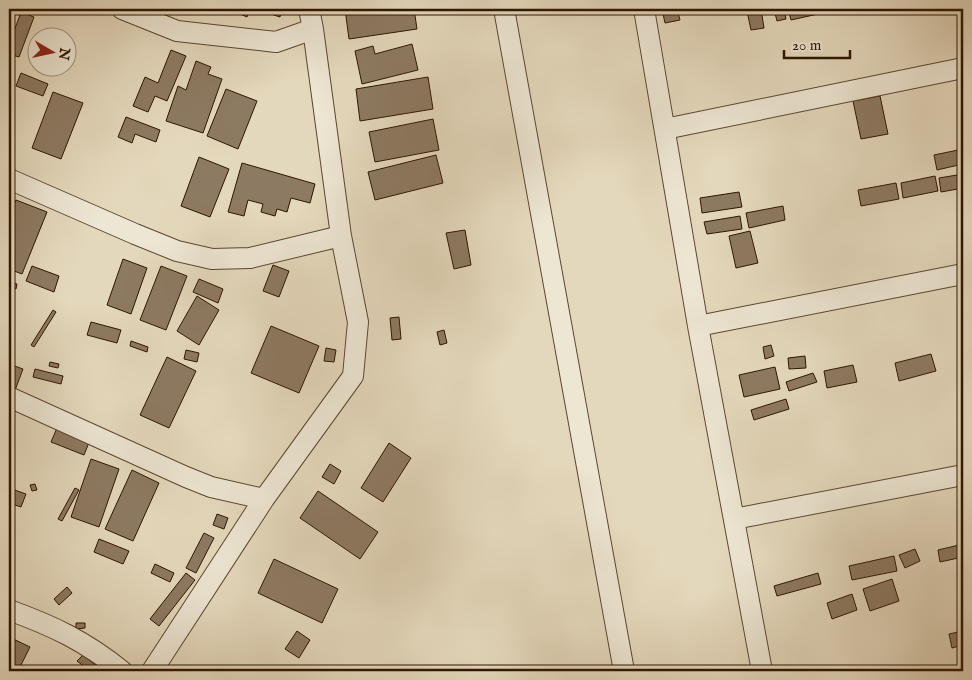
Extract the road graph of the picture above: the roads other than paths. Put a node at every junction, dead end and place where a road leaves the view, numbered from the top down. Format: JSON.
{"nodes":[{"id":1,"x":122,"y":9,"type":"edge"},
{"id":2,"x":308,"y":9,"type":"edge"},
{"id":3,"x":504,"y":9,"type":"edge"},
{"id":4,"x":644,"y":9,"type":"edge"},
{"id":5,"x":312,"y":29,"type":"junction"},
{"id":6,"x":963,"y":68,"type":"edge"},
{"id":7,"x":664,"y":129,"type":"junction"},
{"id":8,"x":9,"y":179,"type":"edge"},
{"id":9,"x":341,"y":236,"type":"junction"},
{"id":10,"x":963,"y":274,"type":"edge"},
{"id":11,"x":698,"y":326,"type":"junction"},
{"id":12,"x":9,"y":397,"type":"edge"},
{"id":13,"x":963,"y":475,"type":"edge"},
{"id":14,"x":264,"y":499,"type":"junction"},
{"id":15,"x":734,"y":519,"type":"junction"},
{"id":16,"x":9,"y":610,"type":"edge"},
{"id":17,"x":122,"y":671,"type":"edge"},
{"id":18,"x":152,"y":671,"type":"edge"},
{"id":19,"x":624,"y":671,"type":"edge"},
{"id":20,"x":762,"y":671,"type":"edge"}],
"edges":[{"from":1,"to":5,"type":"street"},
{"from":2,"to":5,"type":"street"},
{"from":3,"to":19,"type":"street"},
{"from":4,"to":7,"type":"street"},
{"from":5,"to":9,"type":"street"},
{"from":6,"to":7,"type":"street"},
{"from":7,"to":11,"type":"street"},
{"from":8,"to":9,"type":"street"},
{"from":9,"to":14,"type":"street"},
{"from":10,"to":11,"type":"street"},
{"from":11,"to":15,"type":"street"},
{"from":12,"to":14,"type":"street"},
{"from":13,"to":15,"type":"street"},
{"from":14,"to":18,"type":"street"},
{"from":15,"to":20,"type":"street"},
{"from":16,"to":17,"type":"street"}]}
